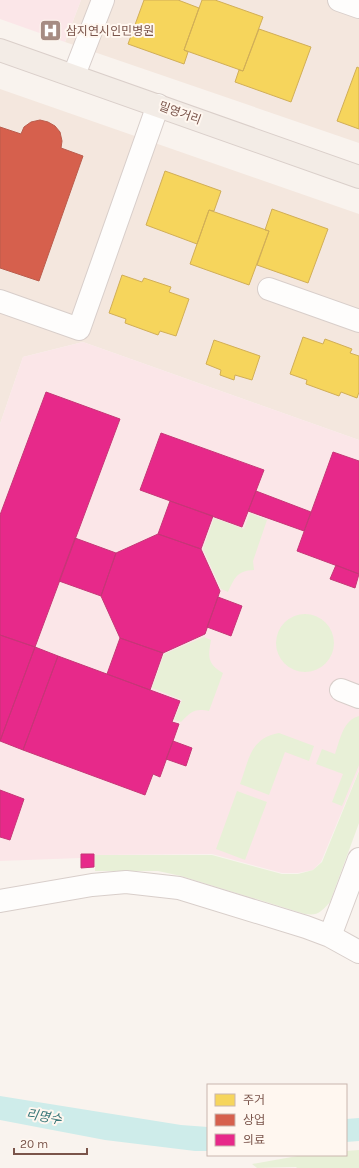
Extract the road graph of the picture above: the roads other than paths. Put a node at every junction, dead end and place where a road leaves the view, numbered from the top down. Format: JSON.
{"nodes":[{"id":1,"x":103,"y":0,"type":"edge"},
{"id":2,"x":339,"y":0,"type":"edge"},
{"id":3,"x":359,"y":7,"type":"edge"},
{"id":4,"x":0,"y":50,"type":"edge"},
{"id":5,"x":74,"y":75,"type":"junction"},
{"id":6,"x":158,"y":105,"type":"junction"},
{"id":7,"x":359,"y":177,"type":"edge"},
{"id":8,"x":269,"y":289,"type":"dead end"},
{"id":9,"x":0,"y":301,"type":"edge"},
{"id":10,"x":359,"y":321,"type":"edge"},
{"id":11,"x":359,"y":860,"type":"edge"},
{"id":12,"x":0,"y":901,"type":"edge"},
{"id":13,"x":330,"y":936,"type":"junction"},
{"id":14,"x":359,"y":952,"type":"edge"}],
"edges":[{"from":1,"to":5,"type":"street"},
{"from":2,"to":3,"type":"street"},
{"from":4,"to":5,"type":"main road","name":"밀영거리"},
{"from":5,"to":6,"type":"main road","name":"밀영거리"},
{"from":6,"to":7,"type":"main road","name":"밀영거리"},
{"from":6,"to":9,"type":"street"},
{"from":8,"to":10,"type":"street"},
{"from":11,"to":13,"type":"street"},
{"from":12,"to":13,"type":"street"},
{"from":13,"to":14,"type":"street"}]}
